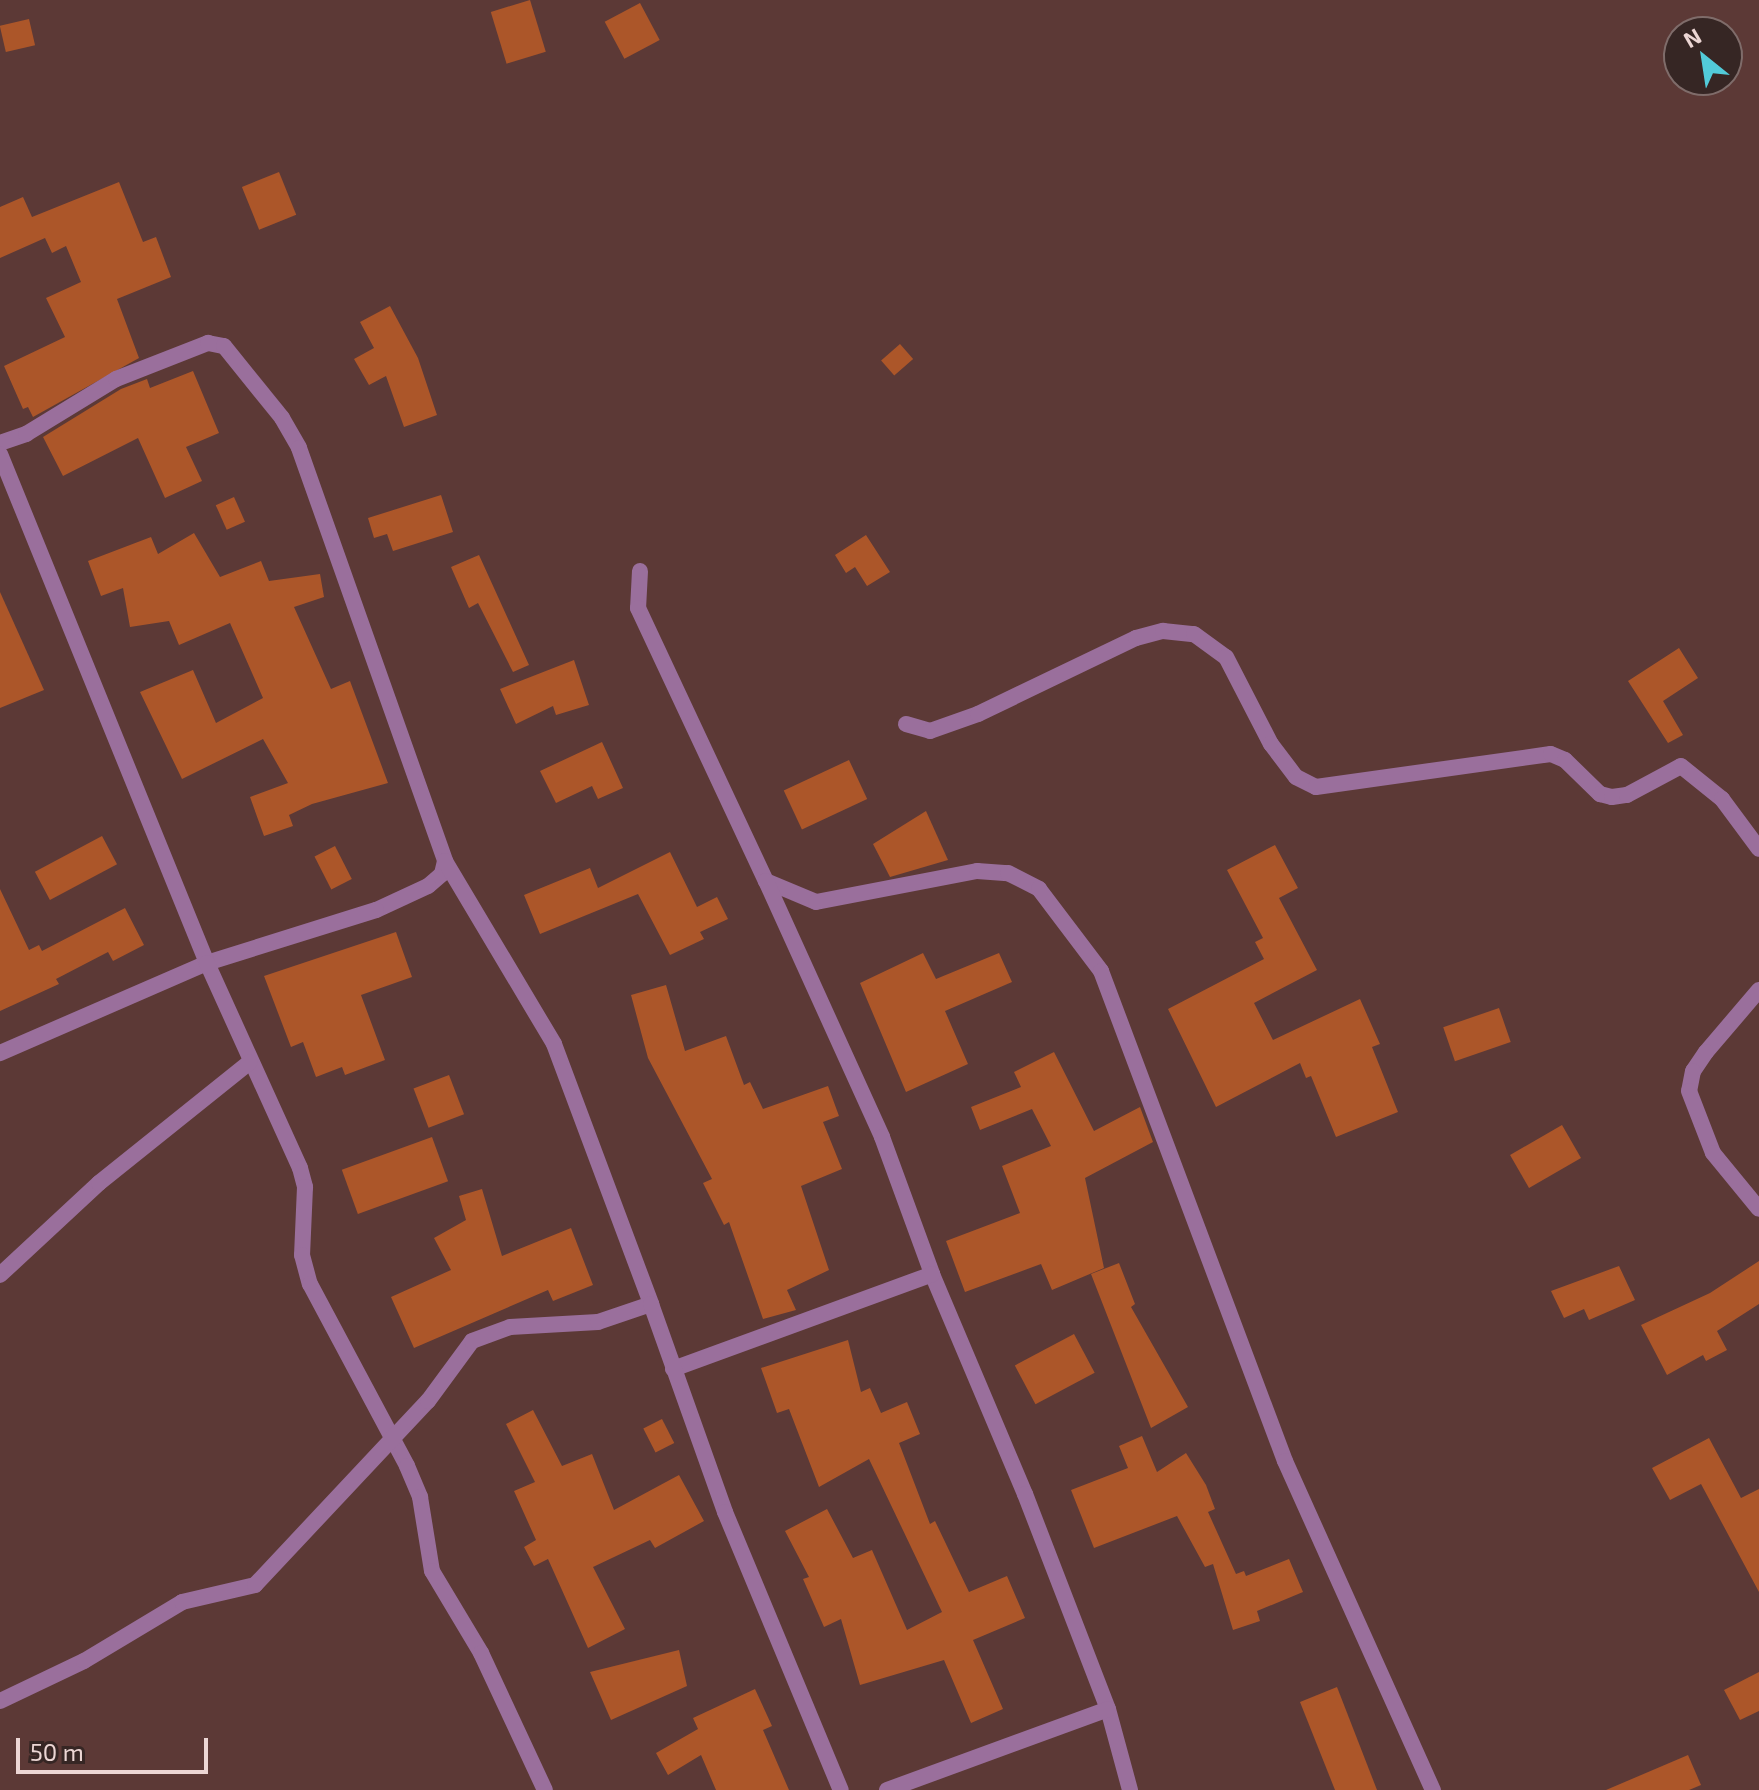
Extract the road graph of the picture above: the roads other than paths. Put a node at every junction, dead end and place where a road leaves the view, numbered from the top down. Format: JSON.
{"nodes":[{"id":1,"x":0,"y":443,"type":"edge"},
{"id":2,"x":0,"y":454,"type":"edge"},
{"id":3,"x":640,"y":571,"type":"dead end"},
{"id":4,"x":906,"y":724,"type":"dead end"},
{"id":5,"x":1759,"y":849,"type":"edge"},
{"id":6,"x":445,"y":861,"type":"junction"},
{"id":7,"x":766,"y":881,"type":"junction"},
{"id":8,"x":207,"y":963,"type":"junction"},
{"id":9,"x":1759,"y":990,"type":"edge"},
{"id":10,"x":0,"y":1053,"type":"edge"},
{"id":11,"x":250,"y":1062,"type":"junction"},
{"id":12,"x":1759,"y":1209,"type":"edge"},
{"id":13,"x":932,"y":1274,"type":"junction"},
{"id":14,"x":0,"y":1275,"type":"edge"},
{"id":15,"x":651,"y":1304,"type":"junction"},
{"id":16,"x":673,"y":1369,"type":"junction"},
{"id":17,"x":390,"y":1435,"type":"junction"},
{"id":18,"x":0,"y":1701,"type":"edge"},
{"id":19,"x":1108,"y":1709,"type":"junction"},
{"id":20,"x":545,"y":1790,"type":"edge"},
{"id":21,"x":841,"y":1790,"type":"edge"},
{"id":22,"x":887,"y":1790,"type":"edge"},
{"id":23,"x":1130,"y":1790,"type":"edge"},
{"id":24,"x":1433,"y":1790,"type":"edge"}],
"edges":[{"from":1,"to":6,"type":"street"},
{"from":2,"to":8,"type":"street"},
{"from":3,"to":7,"type":"street"},
{"from":4,"to":5,"type":"street"},
{"from":6,"to":8,"type":"street"},
{"from":6,"to":15,"type":"street"},
{"from":7,"to":13,"type":"street"},
{"from":7,"to":24,"type":"street"},
{"from":8,"to":10,"type":"street"},
{"from":8,"to":11,"type":"street"},
{"from":9,"to":12,"type":"street"},
{"from":11,"to":14,"type":"street"},
{"from":11,"to":17,"type":"street"},
{"from":13,"to":16,"type":"street"},
{"from":13,"to":19,"type":"street"},
{"from":15,"to":16,"type":"street"},
{"from":15,"to":17,"type":"street"},
{"from":16,"to":21,"type":"street"},
{"from":17,"to":18,"type":"street"},
{"from":17,"to":20,"type":"street"},
{"from":19,"to":22,"type":"street"},
{"from":19,"to":23,"type":"street"}]}
